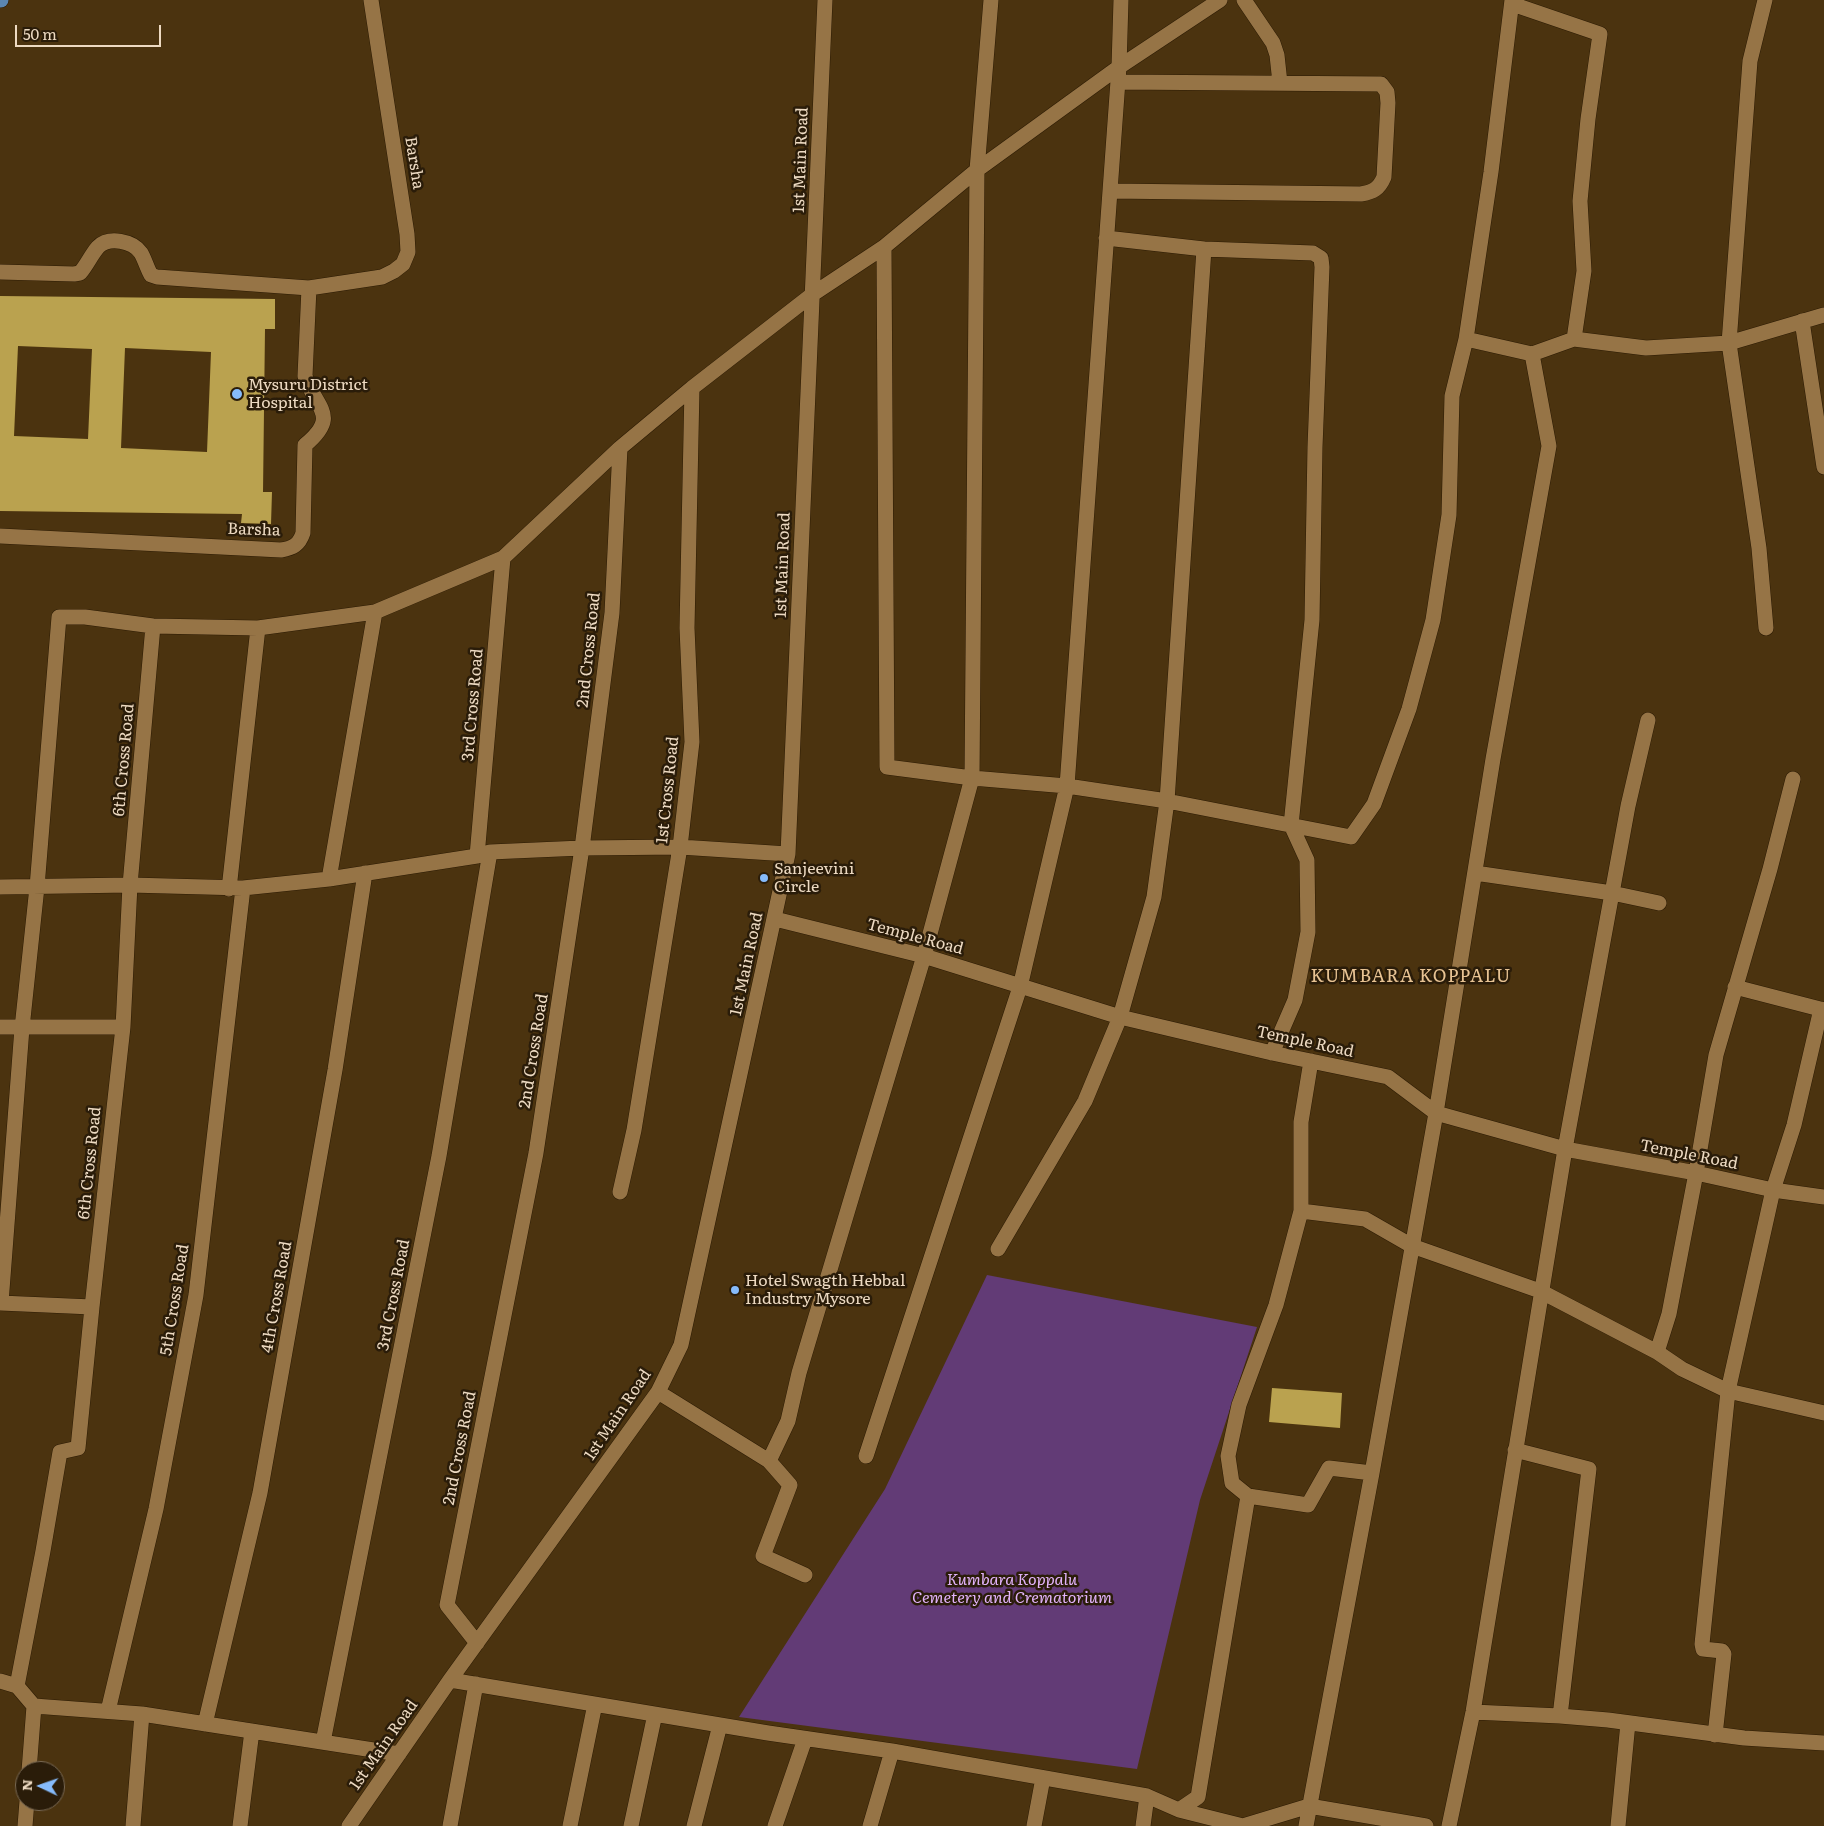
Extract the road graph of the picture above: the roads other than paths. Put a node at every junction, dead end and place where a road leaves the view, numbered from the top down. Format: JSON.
{"nodes":[{"id":1,"x":371,"y":0,"type":"edge"},
{"id":2,"x":825,"y":0,"type":"edge"},
{"id":3,"x":991,"y":0,"type":"edge"},
{"id":4,"x":1121,"y":0,"type":"edge"},
{"id":5,"x":1220,"y":0,"type":"edge"},
{"id":6,"x":1244,"y":0,"type":"edge"},
{"id":7,"x":1765,"y":0,"type":"edge"},
{"id":8,"x":1512,"y":2,"type":"edge"},
{"id":9,"x":1119,"y":67,"type":"junction"},
{"id":10,"x":1118,"y":82,"type":"junction"},
{"id":11,"x":1280,"y":83,"type":"junction"},
{"id":12,"x":977,"y":170,"type":"junction"},
{"id":13,"x":1110,"y":191,"type":"junction"},
{"id":14,"x":1106,"y":238,"type":"junction"},
{"id":15,"x":884,"y":246,"type":"junction"},
{"id":16,"x":1204,"y":249,"type":"junction"},
{"id":17,"x":0,"y":272,"type":"edge"},
{"id":18,"x":309,"y":288,"type":"junction"},
{"id":19,"x":813,"y":294,"type":"junction"},
{"id":20,"x":1824,"y":315,"type":"edge"},
{"id":21,"x":1802,"y":321,"type":"junction"},
{"id":22,"x":1466,"y":339,"type":"junction"},
{"id":23,"x":1574,"y":339,"type":"junction"},
{"id":24,"x":1729,"y":343,"type":"junction"},
{"id":25,"x":1532,"y":354,"type":"junction"},
{"id":26,"x":692,"y":388,"type":"junction"},
{"id":27,"x":620,"y":448,"type":"junction"},
{"id":28,"x":1824,"y":467,"type":"edge"},
{"id":29,"x":0,"y":536,"type":"edge"},
{"id":30,"x":503,"y":558,"type":"junction"},
{"id":31,"x":374,"y":612,"type":"junction"},
{"id":32,"x":153,"y":626,"type":"junction"},
{"id":33,"x":258,"y":628,"type":"junction"},
{"id":34,"x":1766,"y":628,"type":"dead end"},
{"id":35,"x":1648,"y":720,"type":"dead end"},
{"id":36,"x":972,"y":778,"type":"junction"},
{"id":37,"x":1793,"y":779,"type":"dead end"},
{"id":38,"x":1067,"y":786,"type":"junction"},
{"id":39,"x":1167,"y":801,"type":"junction"},
{"id":40,"x":1291,"y":826,"type":"junction"},
{"id":41,"x":680,"y":847,"type":"junction"},
{"id":42,"x":582,"y":848,"type":"junction"},
{"id":43,"x":483,"y":854,"type":"junction"},
{"id":44,"x":788,"y":854,"type":"junction"},
{"id":45,"x":1475,"y":873,"type":"junction"},
{"id":46,"x":365,"y":874,"type":"junction"},
{"id":47,"x":330,"y":879,"type":"junction"},
{"id":48,"x":130,"y":885,"type":"junction"},
{"id":49,"x":0,"y":887,"type":"edge"},
{"id":50,"x":37,"y":887,"type":"junction"},
{"id":51,"x":236,"y":888,"type":"junction"},
{"id":52,"x":1612,"y":893,"type":"junction"},
{"id":53,"x":1659,"y":903,"type":"dead end"},
{"id":54,"x":775,"y":919,"type":"junction"},
{"id":55,"x":924,"y":956,"type":"junction"},
{"id":56,"x":1020,"y":987,"type":"junction"},
{"id":57,"x":1735,"y":987,"type":"junction"},
{"id":58,"x":1822,"y":1010,"type":"edge"},
{"id":59,"x":1120,"y":1017,"type":"junction"},
{"id":60,"x":0,"y":1027,"type":"edge"},
{"id":61,"x":123,"y":1027,"type":"junction"},
{"id":62,"x":22,"y":1028,"type":"junction"},
{"id":63,"x":1272,"y":1053,"type":"junction"},
{"id":64,"x":1311,"y":1061,"type":"junction"},
{"id":65,"x":1436,"y":1113,"type":"junction"},
{"id":66,"x":1565,"y":1149,"type":"junction"},
{"id":67,"x":1696,"y":1173,"type":"junction"},
{"id":68,"x":1773,"y":1190,"type":"junction"},
{"id":69,"x":620,"y":1192,"type":"dead end"},
{"id":70,"x":1824,"y":1196,"type":"edge"},
{"id":71,"x":1301,"y":1211,"type":"junction"},
{"id":72,"x":1412,"y":1246,"type":"junction"},
{"id":73,"x":998,"y":1249,"type":"dead end"},
{"id":74,"x":1540,"y":1291,"type":"junction"},
{"id":75,"x":1,"y":1303,"type":"edge"},
{"id":76,"x":92,"y":1307,"type":"junction"},
{"id":77,"x":1657,"y":1352,"type":"junction"},
{"id":78,"x":1728,"y":1391,"type":"junction"},
{"id":79,"x":658,"y":1392,"type":"junction"},
{"id":80,"x":1824,"y":1413,"type":"edge"},
{"id":81,"x":1515,"y":1450,"type":"junction"},
{"id":82,"x":866,"y":1456,"type":"dead end"},
{"id":83,"x":769,"y":1461,"type":"junction"},
{"id":84,"x":1372,"y":1473,"type":"junction"},
{"id":85,"x":1248,"y":1496,"type":"junction"},
{"id":86,"x":805,"y":1576,"type":"dead end"},
{"id":87,"x":477,"y":1643,"type":"junction"},
{"id":88,"x":450,"y":1680,"type":"junction"},
{"id":89,"x":0,"y":1681,"type":"edge"},
{"id":90,"x":476,"y":1684,"type":"junction"},
{"id":91,"x":17,"y":1686,"type":"junction"},
{"id":92,"x":595,"y":1704,"type":"junction"},
{"id":93,"x":34,"y":1706,"type":"junction"},
{"id":94,"x":108,"y":1711,"type":"junction"},
{"id":95,"x":1473,"y":1712,"type":"junction"},
{"id":96,"x":142,"y":1714,"type":"junction"},
{"id":97,"x":655,"y":1714,"type":"junction"},
{"id":98,"x":1560,"y":1716,"type":"junction"},
{"id":99,"x":1628,"y":1723,"type":"junction"},
{"id":100,"x":205,"y":1724,"type":"junction"},
{"id":101,"x":720,"y":1725,"type":"junction"},
{"id":102,"x":252,"y":1731,"type":"junction"},
{"id":103,"x":1715,"y":1735,"type":"junction"},
{"id":104,"x":805,"y":1739,"type":"junction"},
{"id":105,"x":323,"y":1742,"type":"junction"},
{"id":106,"x":1824,"y":1743,"type":"edge"},
{"id":107,"x":892,"y":1751,"type":"junction"},
{"id":108,"x":399,"y":1754,"type":"junction"},
{"id":109,"x":30,"y":1761,"type":"edge"},
{"id":110,"x":1043,"y":1778,"type":"junction"},
{"id":111,"x":1147,"y":1796,"type":"junction"},
{"id":112,"x":1309,"y":1806,"type":"junction"},
{"id":113,"x":1179,"y":1810,"type":"junction"},
{"id":114,"x":26,"y":1811,"type":"edge"},
{"id":115,"x":25,"y":1826,"type":"edge"},
{"id":116,"x":133,"y":1826,"type":"edge"},
{"id":117,"x":240,"y":1826,"type":"edge"},
{"id":118,"x":349,"y":1826,"type":"edge"},
{"id":119,"x":450,"y":1826,"type":"edge"},
{"id":120,"x":570,"y":1826,"type":"edge"},
{"id":121,"x":631,"y":1826,"type":"edge"},
{"id":122,"x":694,"y":1826,"type":"edge"},
{"id":123,"x":775,"y":1826,"type":"edge"},
{"id":124,"x":870,"y":1826,"type":"edge"},
{"id":125,"x":1034,"y":1826,"type":"edge"},
{"id":126,"x":1143,"y":1826,"type":"edge"},
{"id":127,"x":1306,"y":1826,"type":"edge"},
{"id":128,"x":1426,"y":1826,"type":"edge"},
{"id":129,"x":1449,"y":1826,"type":"edge"},
{"id":130,"x":1618,"y":1826,"type":"edge"}],
"edges":[{"from":1,"to":18,"type":"street","name":"Barsha"},
{"from":2,"to":19,"type":"street","name":"1st Main Road"},
{"from":3,"to":12,"type":"street"},
{"from":4,"to":9,"type":"street"},
{"from":5,"to":9,"type":"street"},
{"from":6,"to":11,"type":"street"},
{"from":7,"to":24,"type":"street"},
{"from":8,"to":22,"type":"street"},
{"from":8,"to":23,"type":"street"},
{"from":9,"to":10,"type":"street"},
{"from":9,"to":12,"type":"street"},
{"from":10,"to":11,"type":"street"},
{"from":10,"to":13,"type":"street"},
{"from":11,"to":13,"type":"street"},
{"from":12,"to":15,"type":"street"},
{"from":12,"to":36,"type":"street"},
{"from":13,"to":14,"type":"street"},
{"from":14,"to":16,"type":"street"},
{"from":14,"to":38,"type":"street"},
{"from":15,"to":19,"type":"street"},
{"from":15,"to":36,"type":"street"},
{"from":16,"to":39,"type":"street"},
{"from":16,"to":40,"type":"street"},
{"from":17,"to":18,"type":"street","name":"Barsha"},
{"from":18,"to":29,"type":"street","name":"Barsha"},
{"from":19,"to":26,"type":"street"},
{"from":19,"to":44,"type":"street","name":"1st Main Road"},
{"from":20,"to":21,"type":"street"},
{"from":21,"to":24,"type":"street"},
{"from":21,"to":28,"type":"street"},
{"from":22,"to":25,"type":"street"},
{"from":22,"to":40,"type":"street"},
{"from":23,"to":24,"type":"street"},
{"from":23,"to":25,"type":"street"},
{"from":24,"to":34,"type":"street"},
{"from":25,"to":45,"type":"street"},
{"from":26,"to":27,"type":"street"},
{"from":26,"to":41,"type":"street","name":"1st Cross Road"},
{"from":27,"to":30,"type":"street"},
{"from":27,"to":42,"type":"street","name":"2nd Cross Road"},
{"from":30,"to":31,"type":"street"},
{"from":30,"to":43,"type":"street","name":"3rd Cross Road"},
{"from":31,"to":33,"type":"street"},
{"from":31,"to":47,"type":"street"},
{"from":32,"to":33,"type":"street"},
{"from":32,"to":48,"type":"street","name":"6th Cross Road"},
{"from":32,"to":50,"type":"street"},
{"from":33,"to":51,"type":"street","name":"5th Cross Road"},
{"from":35,"to":52,"type":"street"},
{"from":36,"to":38,"type":"street"},
{"from":36,"to":55,"type":"street"},
{"from":37,"to":57,"type":"street"},
{"from":38,"to":39,"type":"street"},
{"from":38,"to":56,"type":"street"},
{"from":39,"to":40,"type":"street"},
{"from":39,"to":59,"type":"street"},
{"from":40,"to":63,"type":"street"},
{"from":41,"to":42,"type":"street"},
{"from":41,"to":44,"type":"street"},
{"from":41,"to":69,"type":"street","name":"1st Cross Road"},
{"from":42,"to":43,"type":"street"},
{"from":42,"to":87,"type":"street","name":"2nd Cross Road"},
{"from":43,"to":46,"type":"street"},
{"from":43,"to":105,"type":"street","name":"3rd Cross Road"},
{"from":44,"to":54,"type":"street","name":"1st Main Road"},
{"from":45,"to":52,"type":"street"},
{"from":45,"to":65,"type":"street"},
{"from":46,"to":47,"type":"street"},
{"from":46,"to":100,"type":"street","name":"4th Cross Road"},
{"from":47,"to":51,"type":"street"},
{"from":48,"to":50,"type":"street"},
{"from":48,"to":51,"type":"street"},
{"from":48,"to":61,"type":"street","name":"6th Cross Road"},
{"from":49,"to":50,"type":"street"},
{"from":50,"to":62,"type":"street"},
{"from":51,"to":94,"type":"street","name":"5th Cross Road"},
{"from":52,"to":53,"type":"street"},
{"from":52,"to":66,"type":"street"},
{"from":54,"to":55,"type":"street","name":"Temple Road"},
{"from":54,"to":79,"type":"street","name":"1st Main Road"},
{"from":55,"to":56,"type":"street","name":"Temple Road"},
{"from":55,"to":83,"type":"street"},
{"from":56,"to":59,"type":"street","name":"Temple Road"},
{"from":56,"to":82,"type":"street"},
{"from":57,"to":58,"type":"street"},
{"from":57,"to":67,"type":"street"},
{"from":58,"to":68,"type":"street"},
{"from":59,"to":63,"type":"street","name":"Temple Road"},
{"from":59,"to":73,"type":"street"},
{"from":60,"to":62,"type":"street"},
{"from":61,"to":62,"type":"street"},
{"from":61,"to":76,"type":"street","name":"6th Cross Road"},
{"from":62,"to":75,"type":"street"},
{"from":63,"to":64,"type":"street","name":"Temple Road"},
{"from":64,"to":65,"type":"street","name":"Temple Road"},
{"from":64,"to":71,"type":"street"},
{"from":65,"to":66,"type":"street","name":"Temple Road"},
{"from":65,"to":72,"type":"street"},
{"from":66,"to":67,"type":"street","name":"Temple Road"},
{"from":66,"to":74,"type":"street"},
{"from":67,"to":68,"type":"street","name":"Temple Road"},
{"from":67,"to":77,"type":"street"},
{"from":68,"to":70,"type":"street","name":"Temple Road"},
{"from":68,"to":78,"type":"street"},
{"from":71,"to":72,"type":"street"},
{"from":71,"to":85,"type":"street"},
{"from":72,"to":74,"type":"street"},
{"from":72,"to":84,"type":"street"},
{"from":74,"to":77,"type":"street"},
{"from":74,"to":81,"type":"street"},
{"from":75,"to":76,"type":"street"},
{"from":76,"to":91,"type":"street","name":"6th Cross Road"},
{"from":77,"to":78,"type":"street"},
{"from":78,"to":80,"type":"street"},
{"from":78,"to":103,"type":"street"},
{"from":79,"to":83,"type":"street"},
{"from":79,"to":87,"type":"street","name":"1st Main Road"},
{"from":81,"to":95,"type":"street"},
{"from":81,"to":98,"type":"street"},
{"from":83,"to":86,"type":"street"},
{"from":84,"to":85,"type":"street"},
{"from":84,"to":112,"type":"street"},
{"from":85,"to":113,"type":"street"},
{"from":87,"to":88,"type":"street","name":"1st Main Road"},
{"from":88,"to":90,"type":"street"},
{"from":88,"to":108,"type":"street","name":"1st Main Road"},
{"from":89,"to":91,"type":"street"},
{"from":90,"to":92,"type":"street"},
{"from":90,"to":119,"type":"street"},
{"from":91,"to":93,"type":"street"},
{"from":92,"to":97,"type":"street"},
{"from":92,"to":120,"type":"street"},
{"from":93,"to":94,"type":"street"},
{"from":93,"to":109,"type":"street"},
{"from":94,"to":96,"type":"street"},
{"from":95,"to":98,"type":"street"},
{"from":95,"to":129,"type":"street"},
{"from":96,"to":100,"type":"street"},
{"from":96,"to":116,"type":"street"},
{"from":97,"to":101,"type":"street"},
{"from":97,"to":121,"type":"street"},
{"from":98,"to":99,"type":"street"},
{"from":99,"to":103,"type":"street"},
{"from":99,"to":130,"type":"street"},
{"from":100,"to":102,"type":"street"},
{"from":101,"to":104,"type":"street"},
{"from":101,"to":122,"type":"street"},
{"from":102,"to":105,"type":"street"},
{"from":102,"to":117,"type":"street"},
{"from":103,"to":106,"type":"street"},
{"from":104,"to":107,"type":"street"},
{"from":104,"to":123,"type":"street"},
{"from":105,"to":108,"type":"street"},
{"from":107,"to":110,"type":"street"},
{"from":107,"to":124,"type":"street"},
{"from":108,"to":118,"type":"street","name":"1st Main Road"},
{"from":110,"to":111,"type":"street"},
{"from":110,"to":125,"type":"street"},
{"from":111,"to":113,"type":"street"},
{"from":111,"to":126,"type":"street"},
{"from":112,"to":113,"type":"street"},
{"from":112,"to":127,"type":"street"},
{"from":112,"to":128,"type":"street"},
{"from":114,"to":115,"type":"street"}]}
